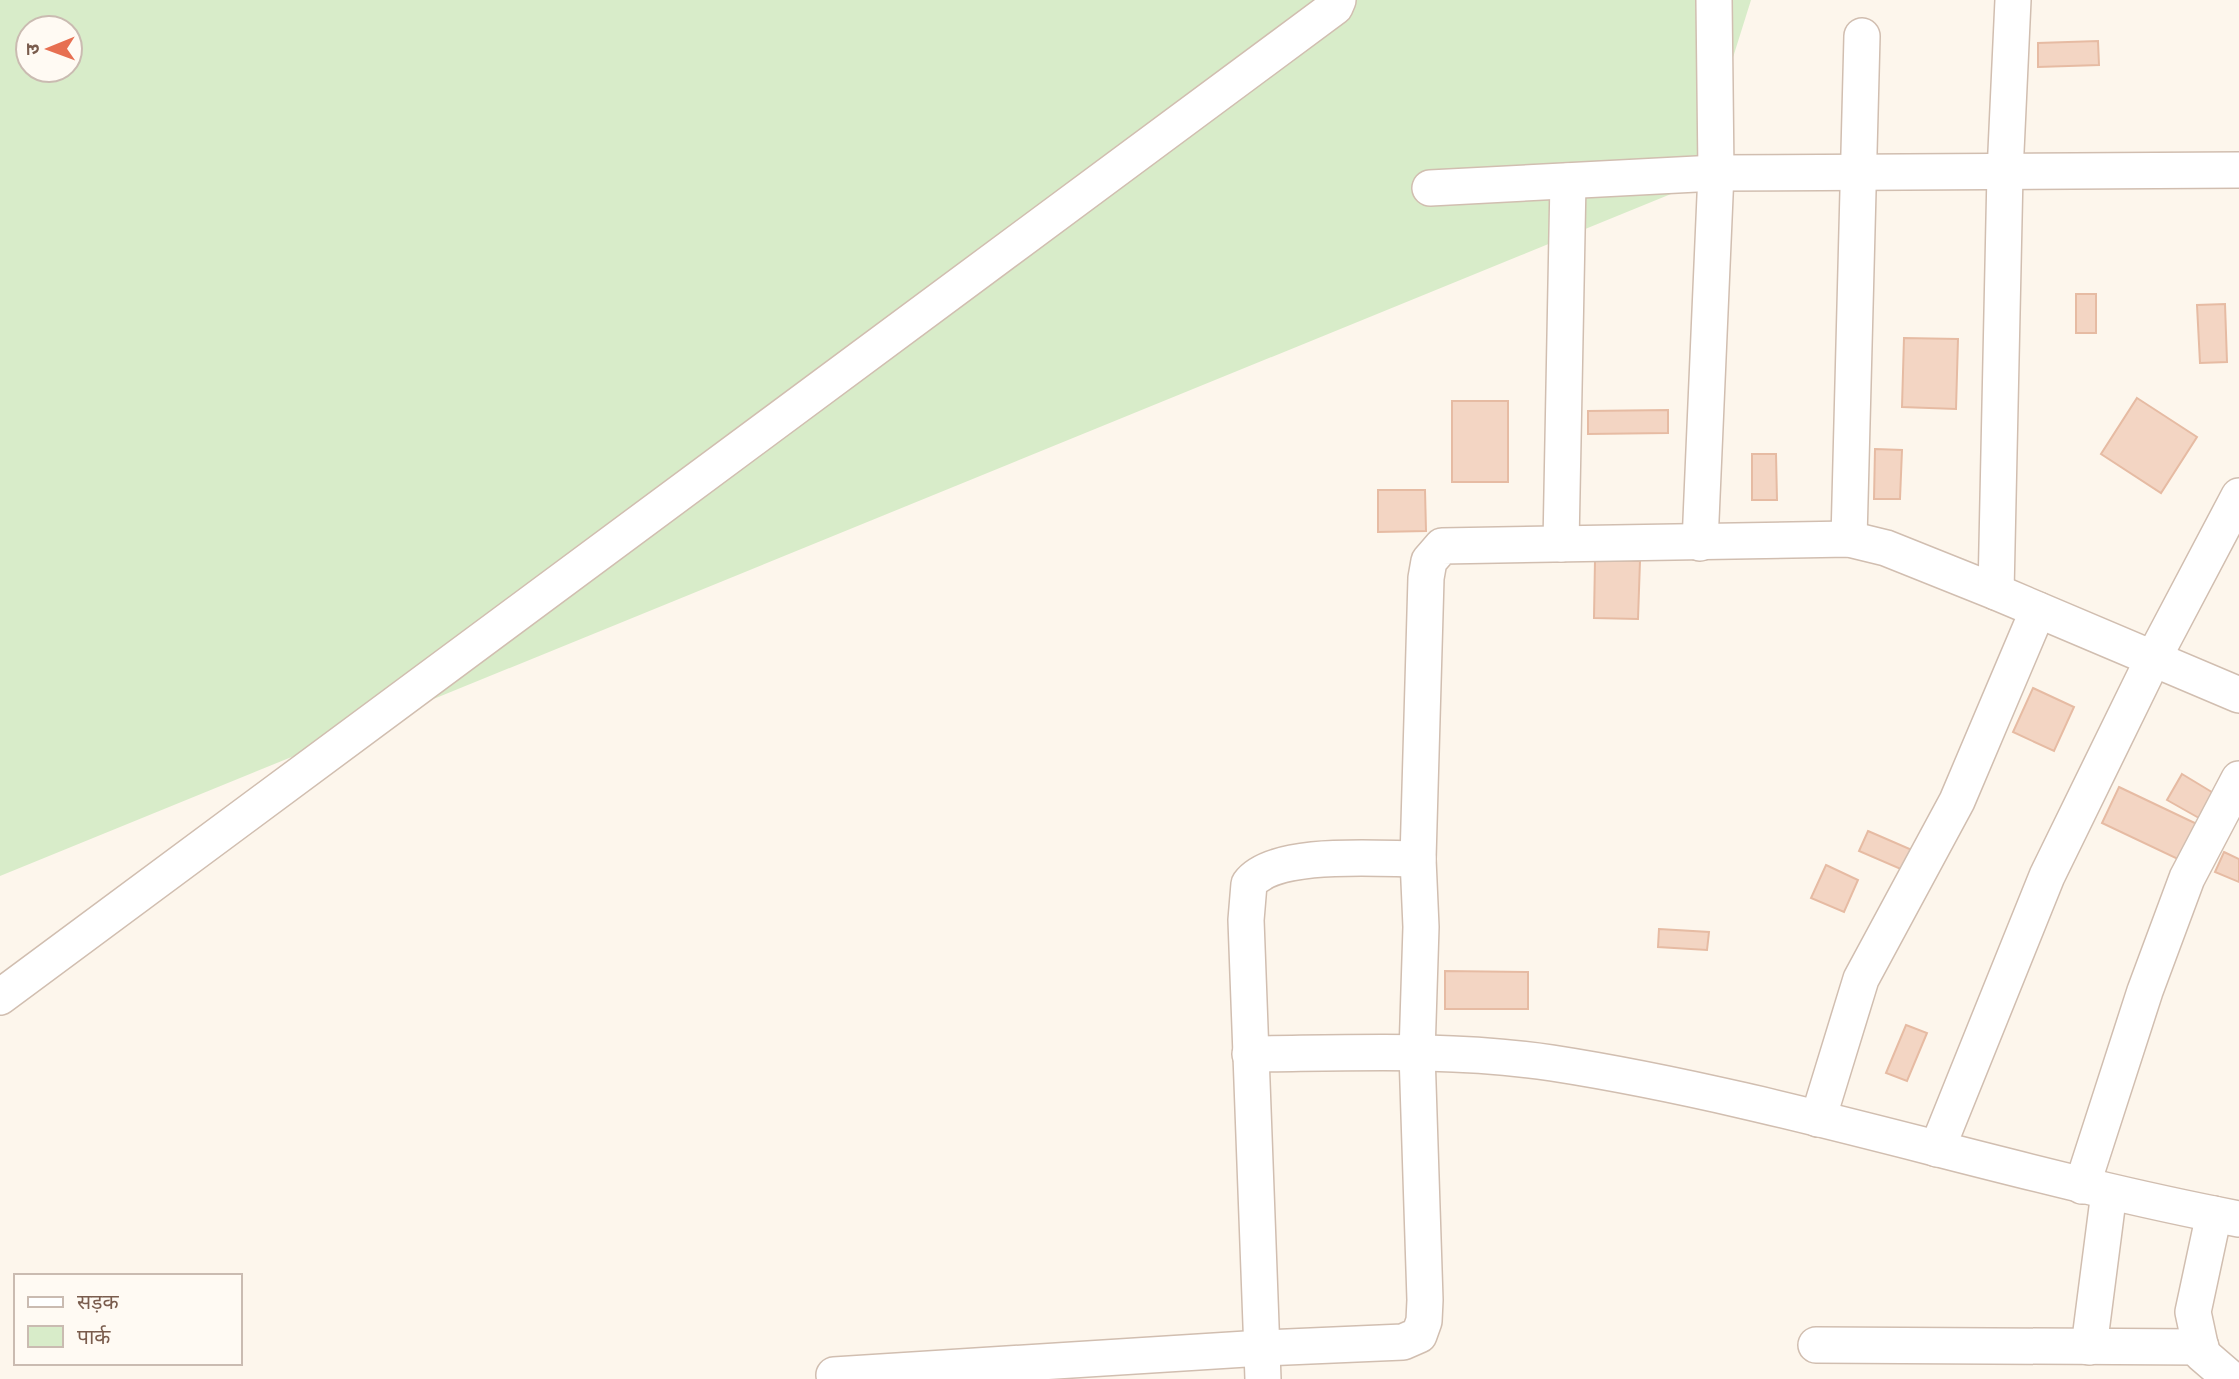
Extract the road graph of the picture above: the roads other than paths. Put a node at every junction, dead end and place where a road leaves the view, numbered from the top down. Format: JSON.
{"nodes":[{"id":1,"x":1714,"y":0,"type":"edge"},
{"id":2,"x":2013,"y":0,"type":"edge"},
{"id":3,"x":1339,"y":2,"type":"edge"},
{"id":4,"x":1862,"y":36,"type":"dead end"},
{"id":5,"x":2239,"y":170,"type":"edge"},
{"id":6,"x":1716,"y":173,"type":"junction"},
{"id":7,"x":2005,"y":173,"type":"junction"},
{"id":8,"x":1858,"y":174,"type":"junction"},
{"id":9,"x":1568,"y":181,"type":"junction"},
{"id":10,"x":1430,"y":188,"type":"dead end"},
{"id":11,"x":2239,"y":496,"type":"edge"},
{"id":12,"x":1849,"y":539,"type":"junction"},
{"id":13,"x":1700,"y":543,"type":"junction"},
{"id":14,"x":1561,"y":544,"type":"junction"},
{"id":15,"x":1996,"y":592,"type":"junction"},
{"id":16,"x":2038,"y":610,"type":"junction"},
{"id":17,"x":2154,"y":659,"type":"junction"},
{"id":18,"x":2239,"y":695,"type":"edge"},
{"id":19,"x":2239,"y":779,"type":"edge"},
{"id":20,"x":1418,"y":859,"type":"junction"},
{"id":21,"x":0,"y":997,"type":"edge"},
{"id":22,"x":1417,"y":1053,"type":"junction"},
{"id":23,"x":1250,"y":1054,"type":"junction"},
{"id":24,"x":1818,"y":1119,"type":"junction"},
{"id":25,"x":1937,"y":1149,"type":"junction"},
{"id":26,"x":2095,"y":1189,"type":"junction"},
{"id":27,"x":2226,"y":1216,"type":"edge"},
{"id":28,"x":1816,"y":1345,"type":"dead end"},
{"id":29,"x":2089,"y":1347,"type":"junction"},
{"id":30,"x":2201,"y":1347,"type":"junction"},
{"id":31,"x":1263,"y":1363,"type":"edge"},
{"id":32,"x":834,"y":1375,"type":"dead end"},
{"id":33,"x":2231,"y":1379,"type":"edge"}],
"edges":[{"from":1,"to":6,"type":"street"},
{"from":2,"to":7,"type":"street"},
{"from":3,"to":21,"type":"street"},
{"from":4,"to":8,"type":"street"},
{"from":5,"to":7,"type":"street"},
{"from":6,"to":8,"type":"street"},
{"from":6,"to":9,"type":"street"},
{"from":6,"to":13,"type":"street"},
{"from":7,"to":8,"type":"street"},
{"from":7,"to":15,"type":"street"},
{"from":8,"to":12,"type":"street"},
{"from":9,"to":10,"type":"street"},
{"from":9,"to":14,"type":"street"},
{"from":11,"to":17,"type":"street"},
{"from":12,"to":13,"type":"street"},
{"from":12,"to":15,"type":"street"},
{"from":13,"to":14,"type":"street"},
{"from":14,"to":20,"type":"street"},
{"from":15,"to":16,"type":"street"},
{"from":16,"to":17,"type":"street"},
{"from":16,"to":24,"type":"street"},
{"from":17,"to":18,"type":"street"},
{"from":17,"to":25,"type":"street"},
{"from":19,"to":26,"type":"street"},
{"from":20,"to":22,"type":"street"},
{"from":20,"to":23,"type":"street"},
{"from":22,"to":23,"type":"street"},
{"from":22,"to":24,"type":"street"},
{"from":22,"to":31,"type":"street"},
{"from":23,"to":31,"type":"street"},
{"from":24,"to":25,"type":"street"},
{"from":25,"to":26,"type":"street"},
{"from":26,"to":27,"type":"street"},
{"from":26,"to":29,"type":"street"},
{"from":27,"to":30,"type":"street"},
{"from":28,"to":29,"type":"street"},
{"from":29,"to":30,"type":"street"},
{"from":30,"to":33,"type":"street"},
{"from":31,"to":32,"type":"street"}]}
